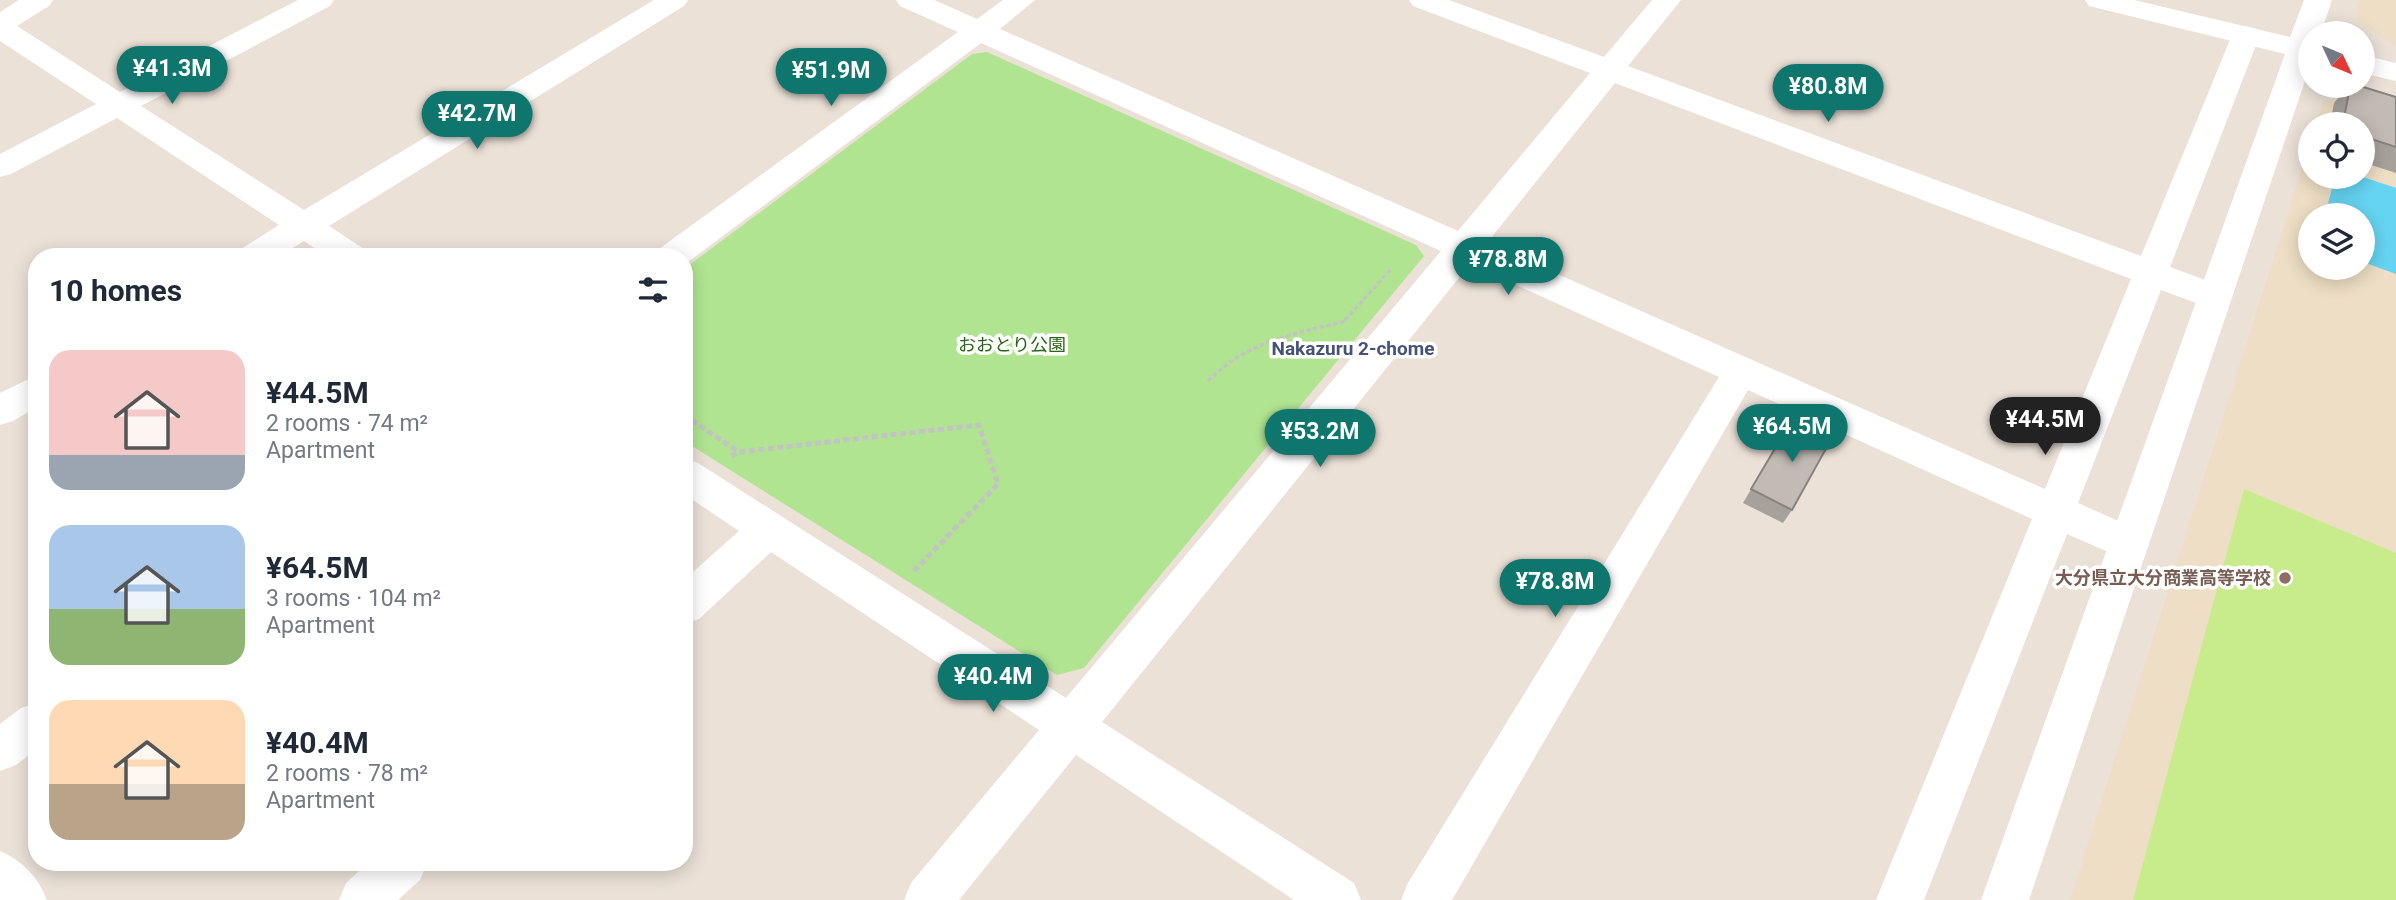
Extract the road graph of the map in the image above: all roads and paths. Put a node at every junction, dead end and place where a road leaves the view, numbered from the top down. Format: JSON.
{"nodes":[{"id":1,"x":38,"y":0,"type":"edge"},
{"id":2,"x":320,"y":0,"type":"edge"},
{"id":3,"x":674,"y":0,"type":"edge"},
{"id":4,"x":910,"y":0,"type":"edge"},
{"id":5,"x":1021,"y":0,"type":"edge"},
{"id":6,"x":1423,"y":0,"type":"edge"},
{"id":7,"x":1667,"y":0,"type":"edge"},
{"id":8,"x":2099,"y":0,"type":"edge"},
{"id":9,"x":2318,"y":0,"type":"edge"},
{"id":10,"x":2313,"y":21,"type":"edge"},
{"id":11,"x":0,"y":26,"type":"edge"},
{"id":12,"x":979,"y":31,"type":"junction"},
{"id":13,"x":2246,"y":36,"type":"junction"},
{"id":14,"x":2298,"y":48,"type":"edge"},
{"id":15,"x":2375,"y":67,"type":"edge"},
{"id":16,"x":1609,"y":70,"type":"junction"},
{"id":17,"x":2298,"y":72,"type":"edge"},
{"id":18,"x":2396,"y":72,"type":"edge"},
{"id":19,"x":119,"y":105,"type":"junction"},
{"id":20,"x":0,"y":167,"type":"edge"},
{"id":21,"x":304,"y":226,"type":"junction"},
{"id":22,"x":1464,"y":247,"type":"junction"},
{"id":23,"x":268,"y":248,"type":"edge"},
{"id":24,"x":338,"y":248,"type":"edge"},
{"id":25,"x":683,"y":248,"type":"edge"},
{"id":26,"x":1395,"y":265,"type":"dead end"},
{"id":27,"x":2151,"y":273,"type":"junction"},
{"id":28,"x":2215,"y":297,"type":"junction"},
{"id":29,"x":1345,"y":320,"type":"junction"},
{"id":30,"x":1390,"y":337,"type":"junction"},
{"id":31,"x":1741,"y":371,"type":"junction"},
{"id":32,"x":1208,"y":381,"type":"dead end"},
{"id":33,"x":28,"y":394,"type":"edge"},
{"id":34,"x":0,"y":411,"type":"edge"},
{"id":35,"x":693,"y":421,"type":"edge"},
{"id":36,"x":739,"y":452,"type":"junction"},
{"id":37,"x":693,"y":478,"type":"edge"},
{"id":38,"x":693,"y":480,"type":"edge"},
{"id":39,"x":2056,"y":511,"type":"junction"},
{"id":40,"x":769,"y":529,"type":"junction"},
{"id":41,"x":2129,"y":544,"type":"junction"},
{"id":42,"x":693,"y":598,"type":"edge"},
{"id":43,"x":882,"y":604,"type":"junction"},
{"id":44,"x":1070,"y":726,"type":"junction"},
{"id":45,"x":28,"y":730,"type":"edge"},
{"id":46,"x":0,"y":750,"type":"edge"},
{"id":47,"x":394,"y":871,"type":"edge"},
{"id":48,"x":0,"y":876,"type":"edge"},
{"id":49,"x":23,"y":900,"type":"edge"},
{"id":50,"x":363,"y":900,"type":"edge"},
{"id":51,"x":928,"y":900,"type":"edge"},
{"id":52,"x":1337,"y":900,"type":"edge"},
{"id":53,"x":1425,"y":900,"type":"edge"},
{"id":54,"x":1900,"y":900,"type":"edge"},
{"id":55,"x":2005,"y":900,"type":"edge"}],
"edges":[{"from":1,"to":11,"type":"street"},
{"from":2,"to":19,"type":"street"},
{"from":3,"to":21,"type":"street"},
{"from":4,"to":12,"type":"street"},
{"from":5,"to":12,"type":"street"},
{"from":6,"to":16,"type":"street"},
{"from":7,"to":16,"type":"street"},
{"from":8,"to":13,"type":"street"},
{"from":9,"to":10,"type":"street"},
{"from":11,"to":19,"type":"street"},
{"from":12,"to":22,"type":"street"},
{"from":12,"to":25,"type":"street"},
{"from":13,"to":14,"type":"street"},
{"from":13,"to":27,"type":"street"},
{"from":15,"to":18,"type":"street"},
{"from":16,"to":22,"type":"street"},
{"from":16,"to":27,"type":"street"},
{"from":17,"to":28,"type":"street"},
{"from":19,"to":20,"type":"street"},
{"from":19,"to":21,"type":"street"},
{"from":21,"to":23,"type":"street"},
{"from":21,"to":24,"type":"street"},
{"from":22,"to":30,"type":"street"},
{"from":22,"to":31,"type":"street"},
{"from":26,"to":29,"type":"path"},
{"from":27,"to":28,"type":"street"},
{"from":27,"to":39,"type":"street"},
{"from":28,"to":41,"type":"street"},
{"from":29,"to":30,"type":"path"},
{"from":29,"to":32,"type":"path"},
{"from":30,"to":44,"type":"street"},
{"from":31,"to":39,"type":"street"},
{"from":31,"to":53,"type":"street"},
{"from":33,"to":34,"type":"street"},
{"from":35,"to":36,"type":"path"},
{"from":36,"to":37,"type":"path"},
{"from":36,"to":43,"type":"path"},
{"from":38,"to":40,"type":"street"},
{"from":39,"to":41,"type":"street"},
{"from":39,"to":54,"type":"street"},
{"from":40,"to":42,"type":"street"},
{"from":40,"to":43,"type":"street"},
{"from":41,"to":55,"type":"street"},
{"from":43,"to":44,"type":"street"},
{"from":44,"to":51,"type":"street"},
{"from":44,"to":52,"type":"street"},
{"from":45,"to":46,"type":"street"},
{"from":47,"to":50,"type":"street"},
{"from":48,"to":49,"type":"street"}]}
